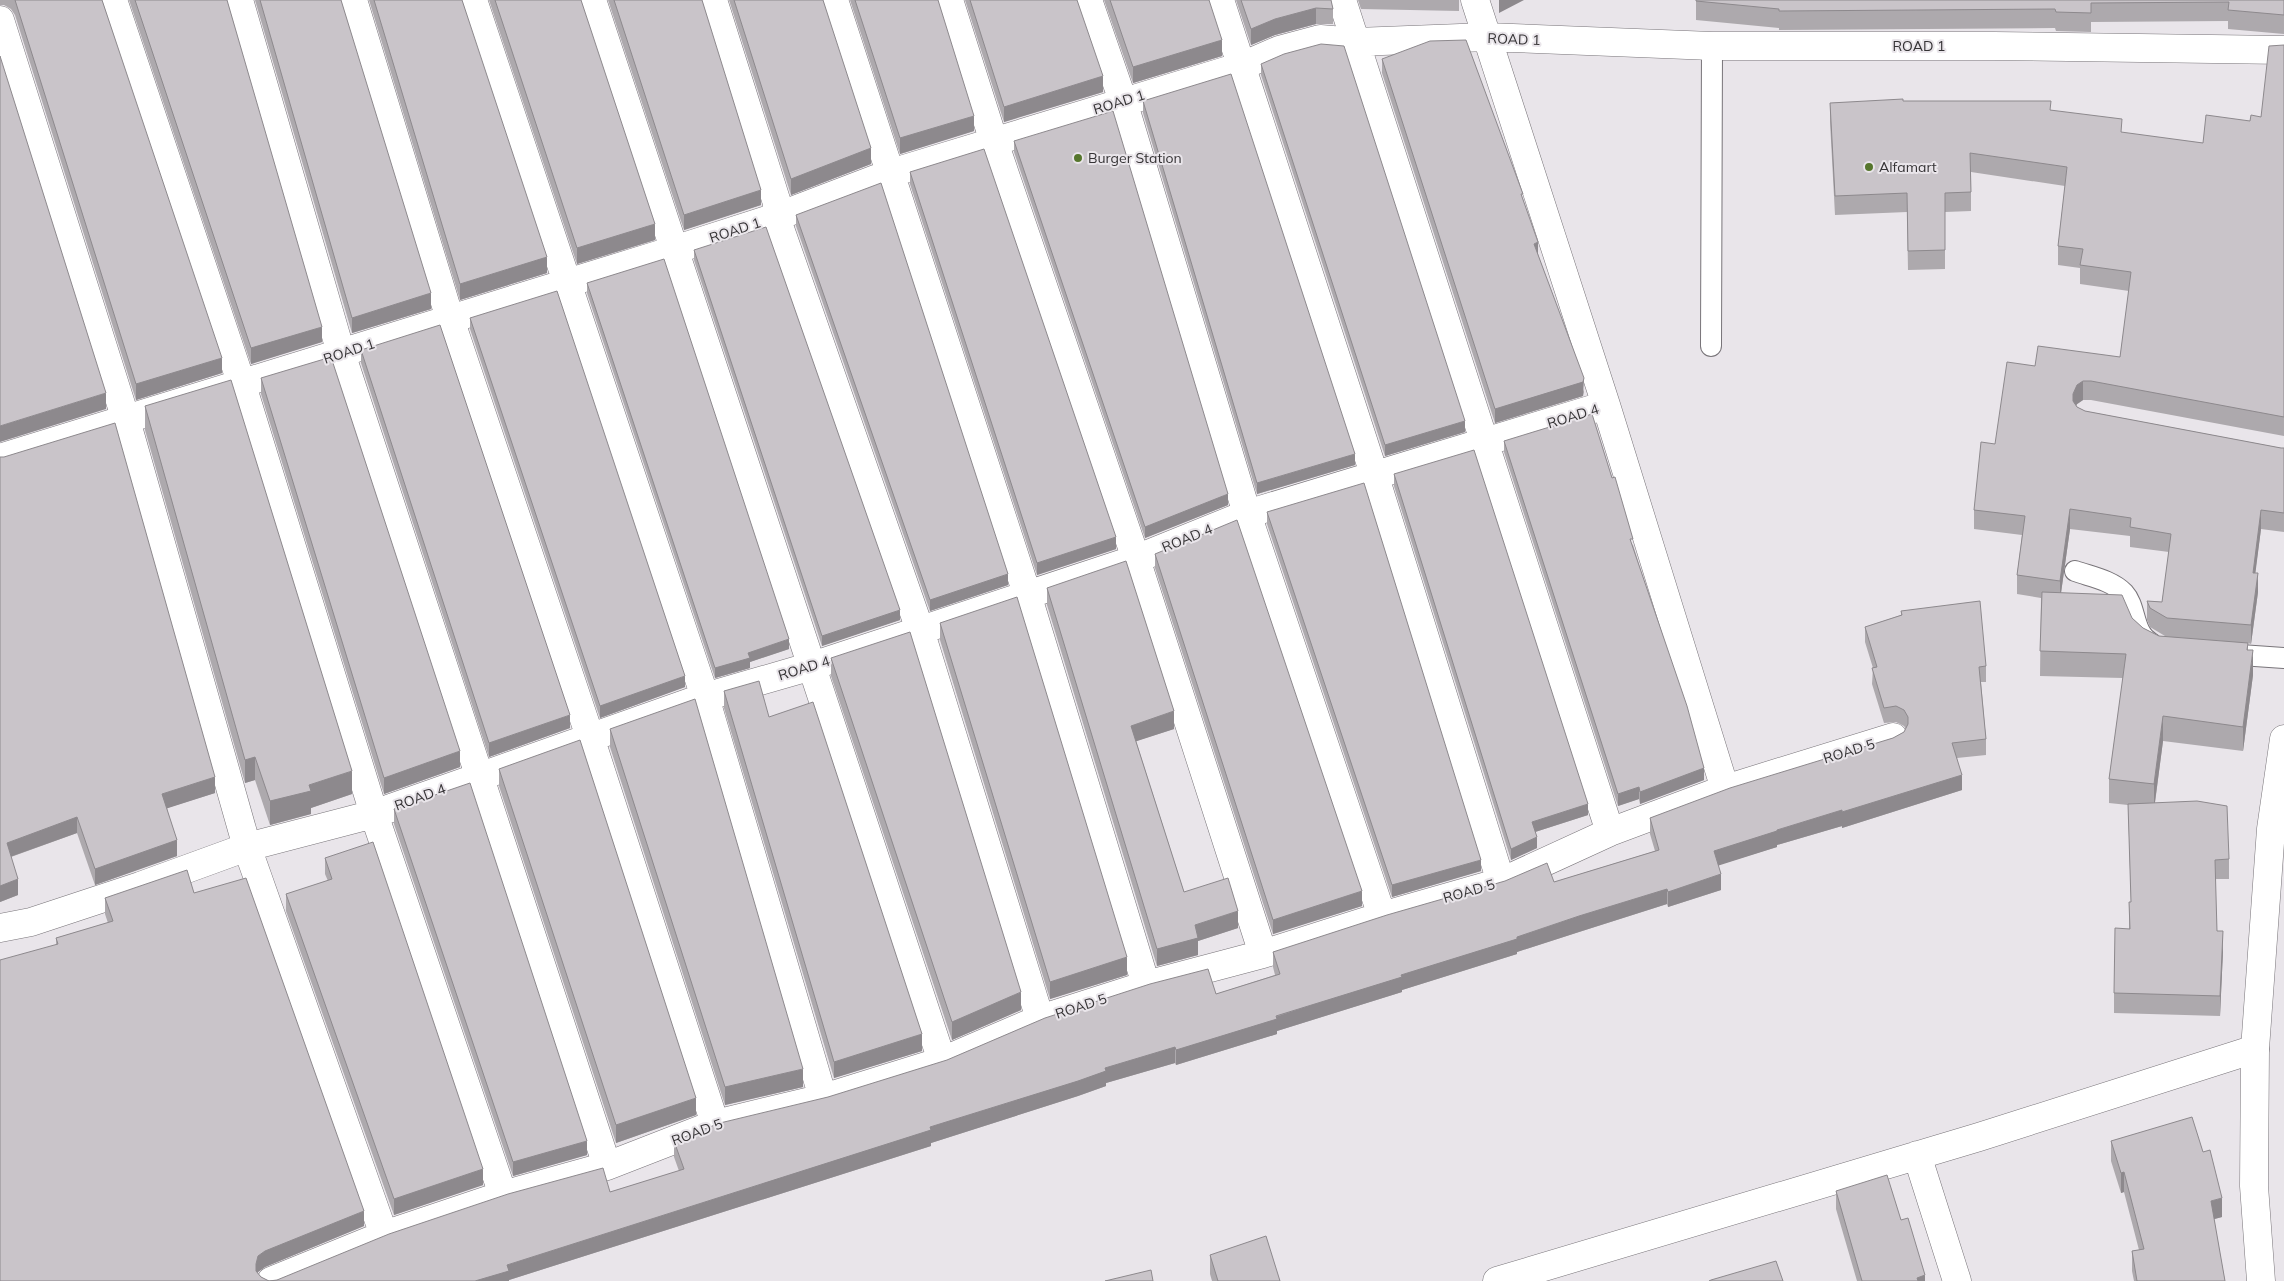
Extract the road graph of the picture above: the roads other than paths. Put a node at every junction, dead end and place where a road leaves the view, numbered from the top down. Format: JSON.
{"nodes":[{"id":1,"x":113,"y":0,"type":"edge"},
{"id":2,"x":239,"y":0,"type":"edge"},
{"id":3,"x":353,"y":0,"type":"edge"},
{"id":4,"x":473,"y":0,"type":"edge"},
{"id":5,"x":592,"y":0,"type":"edge"},
{"id":6,"x":713,"y":0,"type":"edge"},
{"id":7,"x":834,"y":0,"type":"edge"},
{"id":8,"x":949,"y":0,"type":"edge"},
{"id":9,"x":1088,"y":0,"type":"edge"},
{"id":10,"x":1220,"y":0,"type":"edge"},
{"id":11,"x":1342,"y":0,"type":"edge"},
{"id":12,"x":1475,"y":0,"type":"edge"},
{"id":13,"x":0,"y":20,"type":"edge"},
{"id":14,"x":1487,"y":38,"type":"junction"},
{"id":15,"x":1356,"y":42,"type":"junction"},
{"id":16,"x":1712,"y":46,"type":"junction"},
{"id":17,"x":2284,"y":50,"type":"edge"},
{"id":18,"x":1242,"y":66,"type":"junction"},
{"id":19,"x":1122,"y":101,"type":"junction"},
{"id":20,"x":994,"y":142,"type":"junction"},
{"id":21,"x":891,"y":173,"type":"junction"},
{"id":22,"x":776,"y":218,"type":"junction"},
{"id":23,"x":674,"y":250,"type":"junction"},
{"id":24,"x":566,"y":284,"type":"junction"},
{"id":25,"x":450,"y":319,"type":"junction"},
{"id":26,"x":1711,"y":346,"type":"dead end"},
{"id":27,"x":341,"y":353,"type":"junction"},
{"id":28,"x":242,"y":385,"type":"junction"},
{"id":29,"x":1606,"y":405,"type":"junction"},
{"id":30,"x":126,"y":420,"type":"junction"},
{"id":31,"x":1486,"y":442,"type":"junction"},
{"id":32,"x":0,"y":458,"type":"edge"},
{"id":33,"x":1375,"y":477,"type":"junction"},
{"id":34,"x":1247,"y":514,"type":"junction"},
{"id":35,"x":1136,"y":559,"type":"junction"},
{"id":36,"x":2075,"y":571,"type":"dead end"},
{"id":37,"x":1027,"y":594,"type":"junction"},
{"id":38,"x":920,"y":630,"type":"junction"},
{"id":39,"x":2173,"y":650,"type":"edge"},
{"id":40,"x":2210,"y":653,"type":"edge"},
{"id":41,"x":2284,"y":658,"type":"edge"},
{"id":42,"x":812,"y":666,"type":"junction"},
{"id":43,"x":705,"y":697,"type":"junction"},
{"id":44,"x":590,"y":737,"type":"junction"},
{"id":45,"x":1893,"y":738,"type":"edge"},
{"id":46,"x":2284,"y":739,"type":"edge"},
{"id":47,"x":479,"y":775,"type":"junction"},
{"id":48,"x":1725,"y":789,"type":"junction"},
{"id":49,"x":374,"y":814,"type":"junction"},
{"id":50,"x":1610,"y":832,"type":"junction"},
{"id":51,"x":247,"y":847,"type":"junction"},
{"id":52,"x":1501,"y":882,"type":"junction"},
{"id":53,"x":1382,"y":916,"type":"junction"},
{"id":54,"x":0,"y":928,"type":"edge"},
{"id":55,"x":1263,"y":954,"type":"junction"},
{"id":56,"x":1146,"y":985,"type":"junction"},
{"id":57,"x":1040,"y":1019,"type":"junction"},
{"id":58,"x":2255,"y":1049,"type":"junction"},
{"id":59,"x":942,"y":1061,"type":"junction"},
{"id":60,"x":823,"y":1098,"type":"junction"},
{"id":61,"x":715,"y":1124,"type":"junction"},
{"id":62,"x":1917,"y":1155,"type":"junction"},
{"id":63,"x":607,"y":1166,"type":"junction"},
{"id":64,"x":504,"y":1195,"type":"junction"},
{"id":65,"x":384,"y":1236,"type":"junction"},
{"id":66,"x":271,"y":1281,"type":"edge"},
{"id":67,"x":1496,"y":1281,"type":"edge"},
{"id":68,"x":1957,"y":1281,"type":"edge"},
{"id":69,"x":2261,"y":1281,"type":"edge"}],
"edges":[{"from":1,"to":28,"type":"street"},
{"from":2,"to":27,"type":"street"},
{"from":3,"to":25,"type":"street"},
{"from":4,"to":24,"type":"street"},
{"from":5,"to":23,"type":"street"},
{"from":6,"to":22,"type":"street"},
{"from":7,"to":21,"type":"street"},
{"from":8,"to":20,"type":"street"},
{"from":9,"to":19,"type":"street"},
{"from":10,"to":18,"type":"street"},
{"from":11,"to":15,"type":"street"},
{"from":12,"to":14,"type":"street"},
{"from":13,"to":30,"type":"street"},
{"from":14,"to":15,"type":"street","name":"ROAD 1"},
{"from":14,"to":16,"type":"street","name":"ROAD 1"},
{"from":14,"to":29,"type":"street"},
{"from":15,"to":18,"type":"street","name":"ROAD 1"},
{"from":15,"to":31,"type":"street"},
{"from":16,"to":17,"type":"street","name":"ROAD 1"},
{"from":16,"to":26,"type":"lane"},
{"from":18,"to":19,"type":"street","name":"ROAD 1"},
{"from":18,"to":33,"type":"street"},
{"from":19,"to":20,"type":"street","name":"ROAD 1"},
{"from":19,"to":34,"type":"street"},
{"from":20,"to":21,"type":"street","name":"ROAD 1"},
{"from":20,"to":35,"type":"street"},
{"from":21,"to":22,"type":"street","name":"ROAD 1"},
{"from":21,"to":37,"type":"street"},
{"from":22,"to":23,"type":"street","name":"ROAD 1"},
{"from":22,"to":38,"type":"street"},
{"from":23,"to":24,"type":"street","name":"ROAD 1"},
{"from":23,"to":42,"type":"street"},
{"from":24,"to":25,"type":"street","name":"ROAD 1"},
{"from":24,"to":43,"type":"street"},
{"from":25,"to":27,"type":"street","name":"ROAD 1"},
{"from":25,"to":44,"type":"street"},
{"from":27,"to":28,"type":"street","name":"ROAD 1"},
{"from":27,"to":47,"type":"street"},
{"from":28,"to":30,"type":"street","name":"ROAD 1"},
{"from":28,"to":49,"type":"street"},
{"from":29,"to":31,"type":"street","name":"ROAD 4"},
{"from":29,"to":48,"type":"street"},
{"from":30,"to":32,"type":"street","name":"ROAD 1"},
{"from":30,"to":51,"type":"street"},
{"from":31,"to":33,"type":"street","name":"ROAD 4"},
{"from":31,"to":50,"type":"street"},
{"from":33,"to":34,"type":"street","name":"ROAD 4"},
{"from":33,"to":52,"type":"street"},
{"from":34,"to":35,"type":"street","name":"ROAD 4"},
{"from":34,"to":53,"type":"street"},
{"from":35,"to":37,"type":"street","name":"ROAD 4"},
{"from":35,"to":55,"type":"street"},
{"from":36,"to":39,"type":"lane"},
{"from":37,"to":38,"type":"street","name":"ROAD 4"},
{"from":37,"to":56,"type":"street"},
{"from":38,"to":42,"type":"street","name":"ROAD 4"},
{"from":38,"to":57,"type":"street"},
{"from":40,"to":41,"type":"lane"},
{"from":42,"to":43,"type":"street","name":"ROAD 4"},
{"from":42,"to":59,"type":"street"},
{"from":43,"to":44,"type":"street","name":"ROAD 4"},
{"from":43,"to":60,"type":"street"},
{"from":44,"to":47,"type":"street","name":"ROAD 4"},
{"from":44,"to":61,"type":"street"},
{"from":45,"to":48,"type":"street","name":"ROAD 5"},
{"from":46,"to":58,"type":"street"},
{"from":47,"to":49,"type":"street","name":"ROAD 4"},
{"from":47,"to":63,"type":"street"},
{"from":48,"to":50,"type":"street","name":"ROAD 5"},
{"from":49,"to":51,"type":"street","name":"ROAD 4"},
{"from":49,"to":64,"type":"street"},
{"from":50,"to":52,"type":"street","name":"ROAD 5"},
{"from":51,"to":54,"type":"street","name":"ROAD 4"},
{"from":51,"to":65,"type":"street"},
{"from":52,"to":53,"type":"street","name":"ROAD 5"},
{"from":53,"to":55,"type":"street","name":"ROAD 5"},
{"from":55,"to":56,"type":"street","name":"ROAD 5"},
{"from":56,"to":57,"type":"street","name":"ROAD 5"},
{"from":57,"to":59,"type":"street","name":"ROAD 5"},
{"from":58,"to":62,"type":"street"},
{"from":58,"to":69,"type":"street"},
{"from":59,"to":60,"type":"street","name":"ROAD 5"},
{"from":60,"to":61,"type":"street","name":"ROAD 5"},
{"from":61,"to":63,"type":"street","name":"ROAD 5"},
{"from":62,"to":67,"type":"street"},
{"from":62,"to":68,"type":"street"},
{"from":63,"to":64,"type":"street","name":"ROAD 5"},
{"from":64,"to":65,"type":"street","name":"ROAD 5"},
{"from":65,"to":66,"type":"street","name":"ROAD 5"}]}
